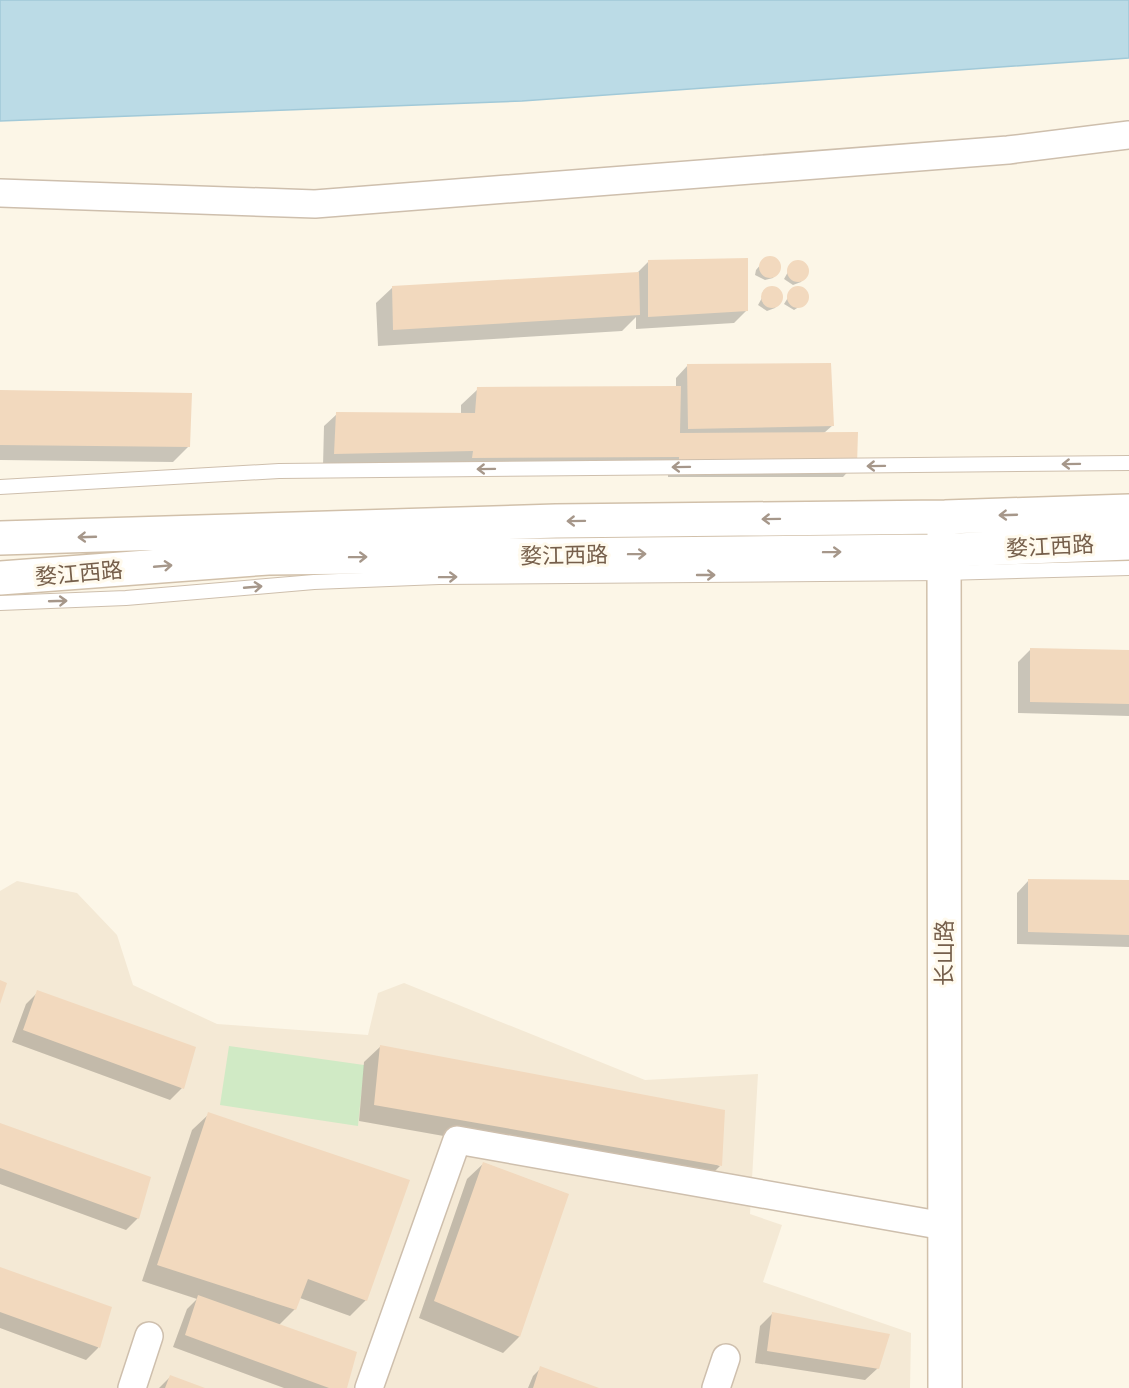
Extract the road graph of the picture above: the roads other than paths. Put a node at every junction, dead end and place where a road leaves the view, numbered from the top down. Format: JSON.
{"nodes":[{"id":1,"x":1129,"y":135,"type":"edge"},
{"id":2,"x":0,"y":193,"type":"edge"},
{"id":3,"x":1129,"y":463,"type":"edge"},
{"id":4,"x":0,"y":487,"type":"edge"},
{"id":5,"x":1129,"y":511,"type":"edge"},
{"id":6,"x":945,"y":517,"type":"junction"},
{"id":7,"x":0,"y":538,"type":"edge"},
{"id":8,"x":1129,"y":543,"type":"edge"},
{"id":9,"x":943,"y":562,"type":"junction"},
{"id":10,"x":1129,"y":568,"type":"edge"},
{"id":11,"x":0,"y":578,"type":"edge"},
{"id":12,"x":0,"y":603,"type":"edge"},
{"id":13,"x":944,"y":1226,"type":"junction"},
{"id":14,"x":149,"y":1336,"type":"dead end"},
{"id":15,"x":726,"y":1358,"type":"dead end"},
{"id":16,"x":132,"y":1388,"type":"edge"},
{"id":17,"x":369,"y":1388,"type":"edge"},
{"id":18,"x":716,"y":1388,"type":"edge"},
{"id":19,"x":945,"y":1388,"type":"edge"}],
"edges":[{"from":1,"to":2,"type":"street"},
{"from":3,"to":4,"type":"lane","one_way":true},
{"from":5,"to":6,"type":"main road","name":"婺江西路","one_way":true},
{"from":6,"to":7,"type":"main road","name":"婺江西路","one_way":true},
{"from":6,"to":9,"type":"main road","name":"长山路"},
{"from":8,"to":9,"type":"main road","name":"婺江西路"},
{"from":9,"to":10,"type":"lane"},
{"from":11,"to":9,"type":"main road","name":"婺江西路","one_way":true},
{"from":12,"to":9,"type":"lane","one_way":true},
{"from":9,"to":13,"type":"main road","name":"长山路"},
{"from":13,"to":17,"type":"street"},
{"from":13,"to":19,"type":"main road","name":"长山路"},
{"from":14,"to":16,"type":"street"},
{"from":15,"to":18,"type":"street"}]}
